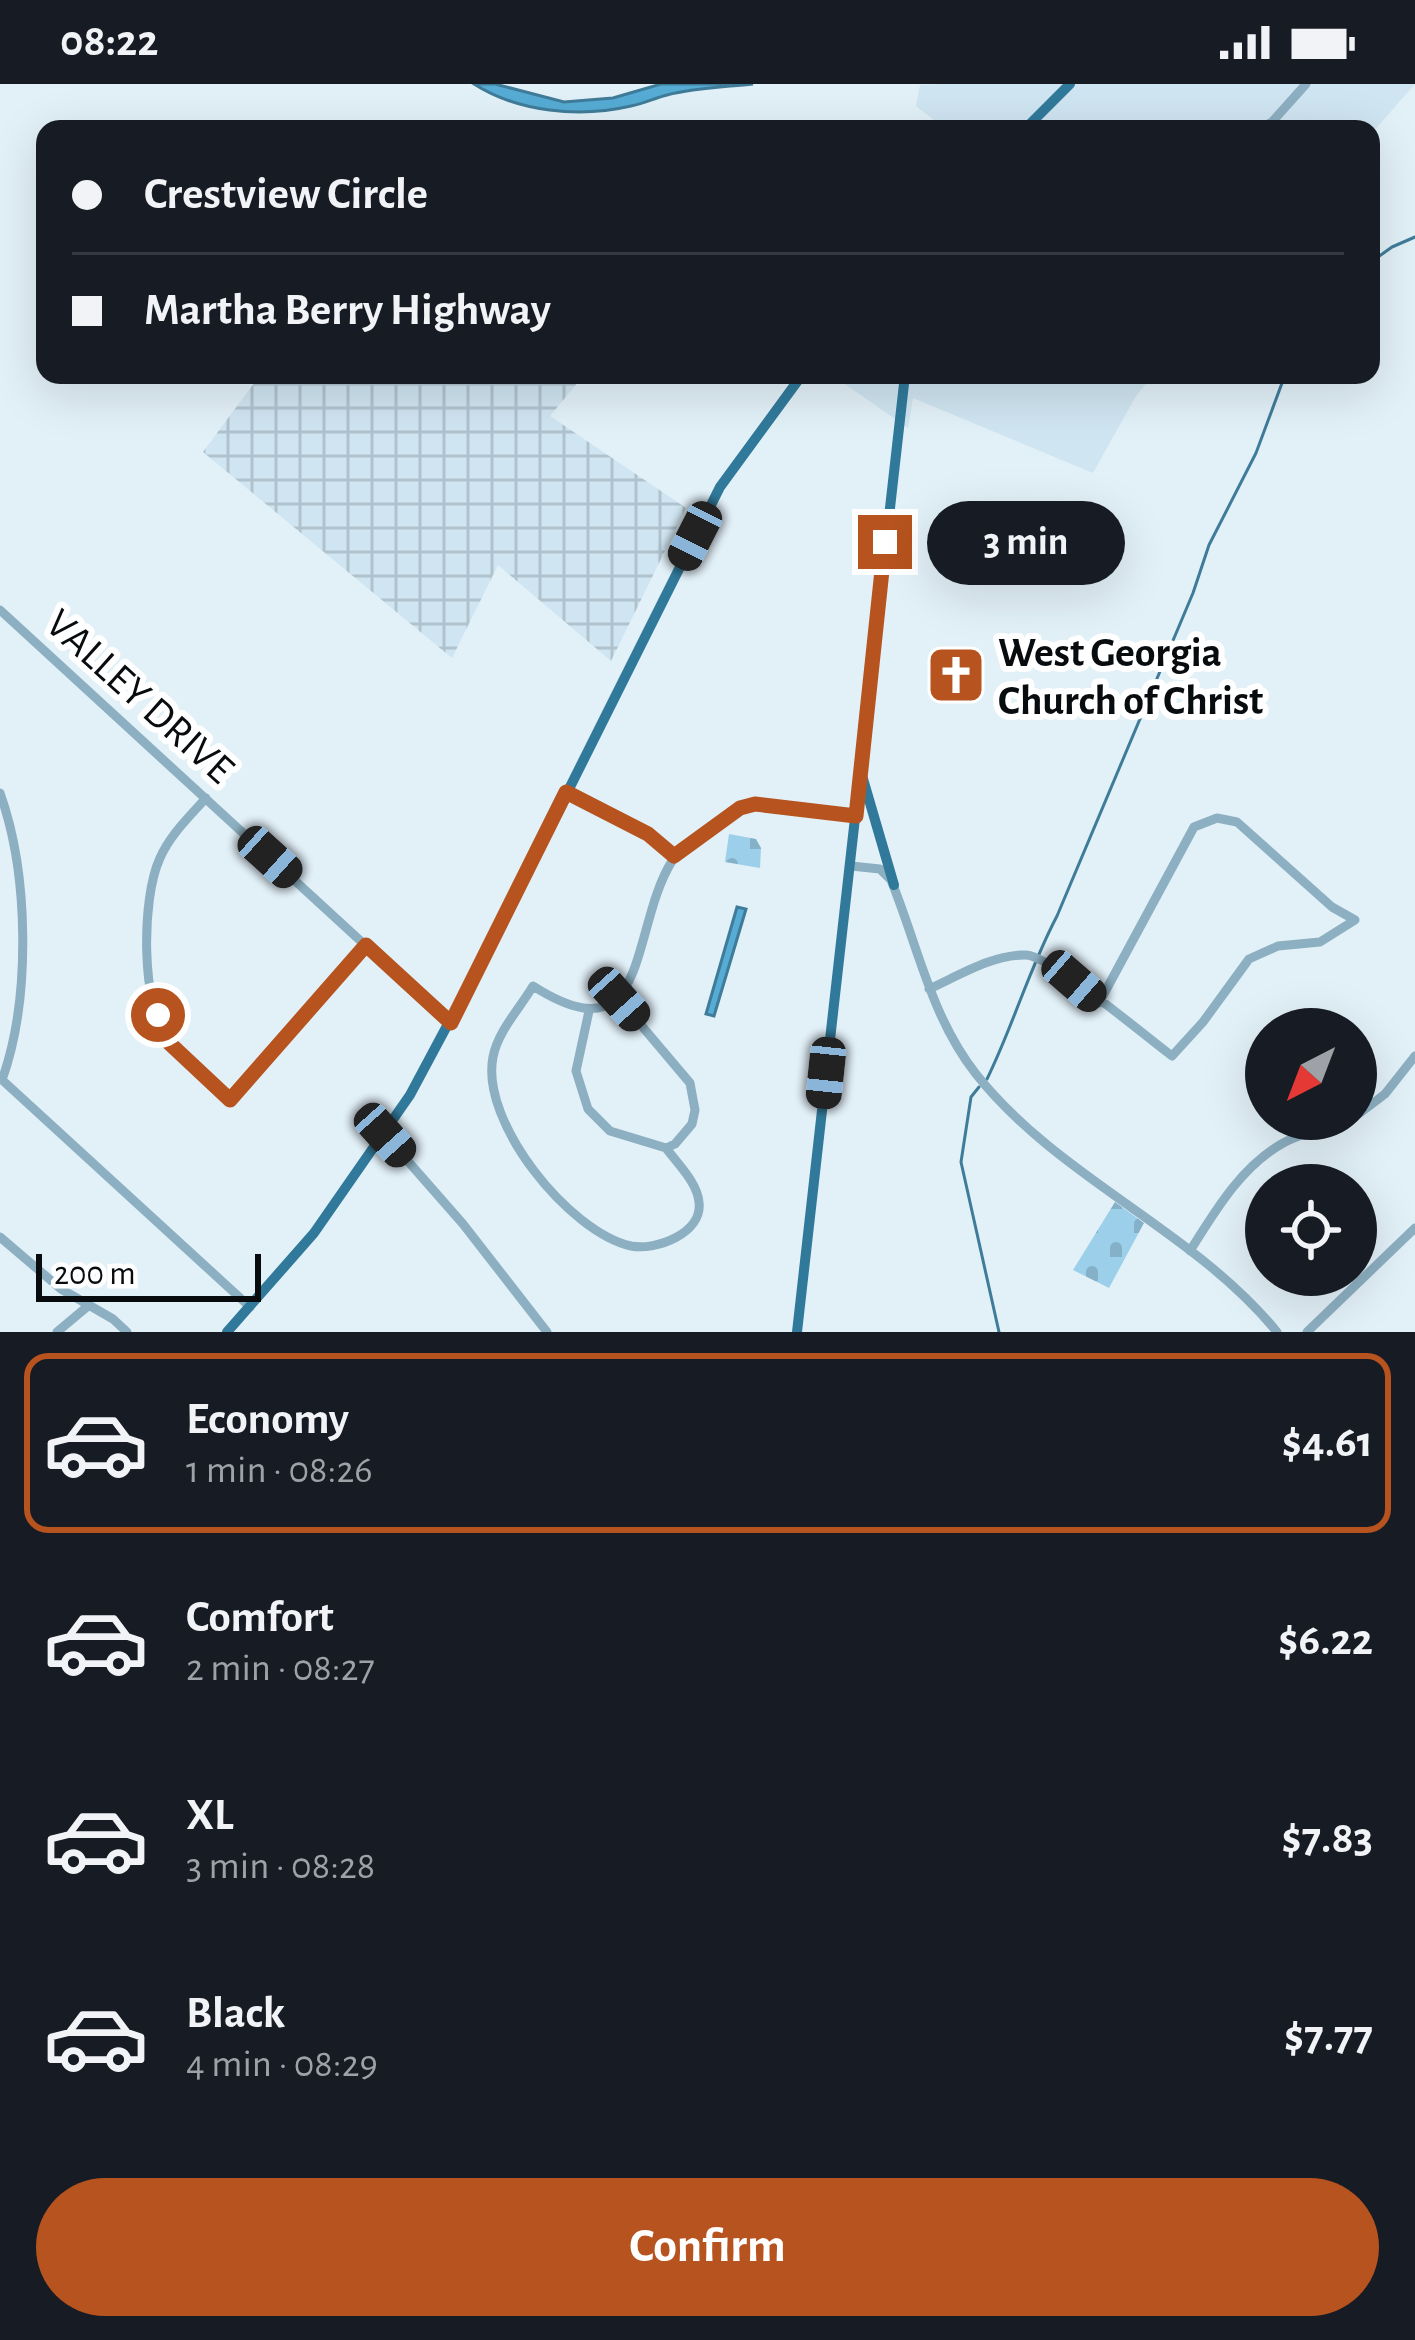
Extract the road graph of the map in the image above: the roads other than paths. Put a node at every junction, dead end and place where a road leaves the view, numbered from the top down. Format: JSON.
{"nodes":[{"id":1,"x":1070,"y":84,"type":"edge"},
{"id":2,"x":1306,"y":84,"type":"edge"},
{"id":3,"x":1034,"y":120,"type":"edge"},
{"id":4,"x":1274,"y":120,"type":"edge"},
{"id":5,"x":795,"y":384,"type":"edge"},
{"id":6,"x":904,"y":384,"type":"edge"},
{"id":7,"x":0,"y":610,"type":"edge"},
{"id":8,"x":861,"y":772,"type":"junction"},
{"id":9,"x":566,"y":792,"type":"junction"},
{"id":10,"x":0,"y":793,"type":"edge"},
{"id":11,"x":206,"y":798,"type":"junction"},
{"id":12,"x":856,"y":816,"type":"junction"},
{"id":13,"x":674,"y":856,"type":"junction"},
{"id":14,"x":851,"y":866,"type":"junction"},
{"id":15,"x":894,"y":885,"type":"junction"},
{"id":16,"x":366,"y":945,"type":"junction"},
{"id":17,"x":929,"y":989,"type":"junction"},
{"id":18,"x":619,"y":999,"type":"junction"},
{"id":19,"x":1099,"y":1003,"type":"junction"},
{"id":20,"x":589,"y":1011,"type":"junction"},
{"id":21,"x":451,"y":1023,"type":"junction"},
{"id":22,"x":1415,"y":1056,"type":"edge"},
{"id":23,"x":1,"y":1079,"type":"edge"},
{"id":24,"x":1377,"y":1100,"type":"edge"},
{"id":25,"x":385,"y":1135,"type":"junction"},
{"id":26,"x":1290,"y":1140,"type":"edge"},
{"id":27,"x":666,"y":1148,"type":"junction"},
{"id":28,"x":1415,"y":1228,"type":"edge"},
{"id":29,"x":0,"y":1238,"type":"edge"},
{"id":30,"x":1190,"y":1251,"type":"junction"},
{"id":31,"x":88,"y":1306,"type":"junction"},
{"id":32,"x":250,"y":1307,"type":"junction"},
{"id":33,"x":56,"y":1332,"type":"edge"},
{"id":34,"x":128,"y":1332,"type":"edge"},
{"id":35,"x":227,"y":1332,"type":"edge"},
{"id":36,"x":547,"y":1332,"type":"edge"},
{"id":37,"x":797,"y":1332,"type":"edge"},
{"id":38,"x":1277,"y":1332,"type":"edge"},
{"id":39,"x":1307,"y":1332,"type":"edge"}],
"edges":[{"from":1,"to":3,"type":"main road"},
{"from":2,"to":4,"type":"street"},
{"from":5,"to":9,"type":"main road"},
{"from":6,"to":8,"type":"main road"},
{"from":7,"to":11,"type":"street","name":"VALLEY DRIVE"},
{"from":8,"to":12,"type":"main road"},
{"from":8,"to":15,"type":"main road"},
{"from":9,"to":13,"type":"street"},
{"from":9,"to":21,"type":"main road"},
{"from":10,"to":23,"type":"street"},
{"from":11,"to":16,"type":"street","name":"VALLEY DRIVE"},
{"from":11,"to":16,"type":"street"},
{"from":12,"to":13,"type":"street"},
{"from":12,"to":14,"type":"main road"},
{"from":13,"to":18,"type":"street"},
{"from":14,"to":15,"type":"street"},
{"from":14,"to":37,"type":"main road"},
{"from":15,"to":17,"type":"street"},
{"from":16,"to":21,"type":"street","name":"VALLEY DRIVE"},
{"from":17,"to":19,"type":"street"},
{"from":17,"to":30,"type":"street"},
{"from":18,"to":20,"type":"street"},
{"from":18,"to":27,"type":"street"},
{"from":19,"to":19,"type":"street"},
{"from":20,"to":27,"type":"street"},
{"from":20,"to":27,"type":"street"},
{"from":21,"to":25,"type":"main road"},
{"from":22,"to":24,"type":"street"},
{"from":23,"to":32,"type":"street"},
{"from":25,"to":32,"type":"main road"},
{"from":25,"to":36,"type":"street"},
{"from":26,"to":30,"type":"street"},
{"from":28,"to":39,"type":"street"},
{"from":29,"to":31,"type":"street"},
{"from":30,"to":38,"type":"street"},
{"from":31,"to":33,"type":"street"},
{"from":31,"to":34,"type":"street"},
{"from":32,"to":35,"type":"main road"}]}
